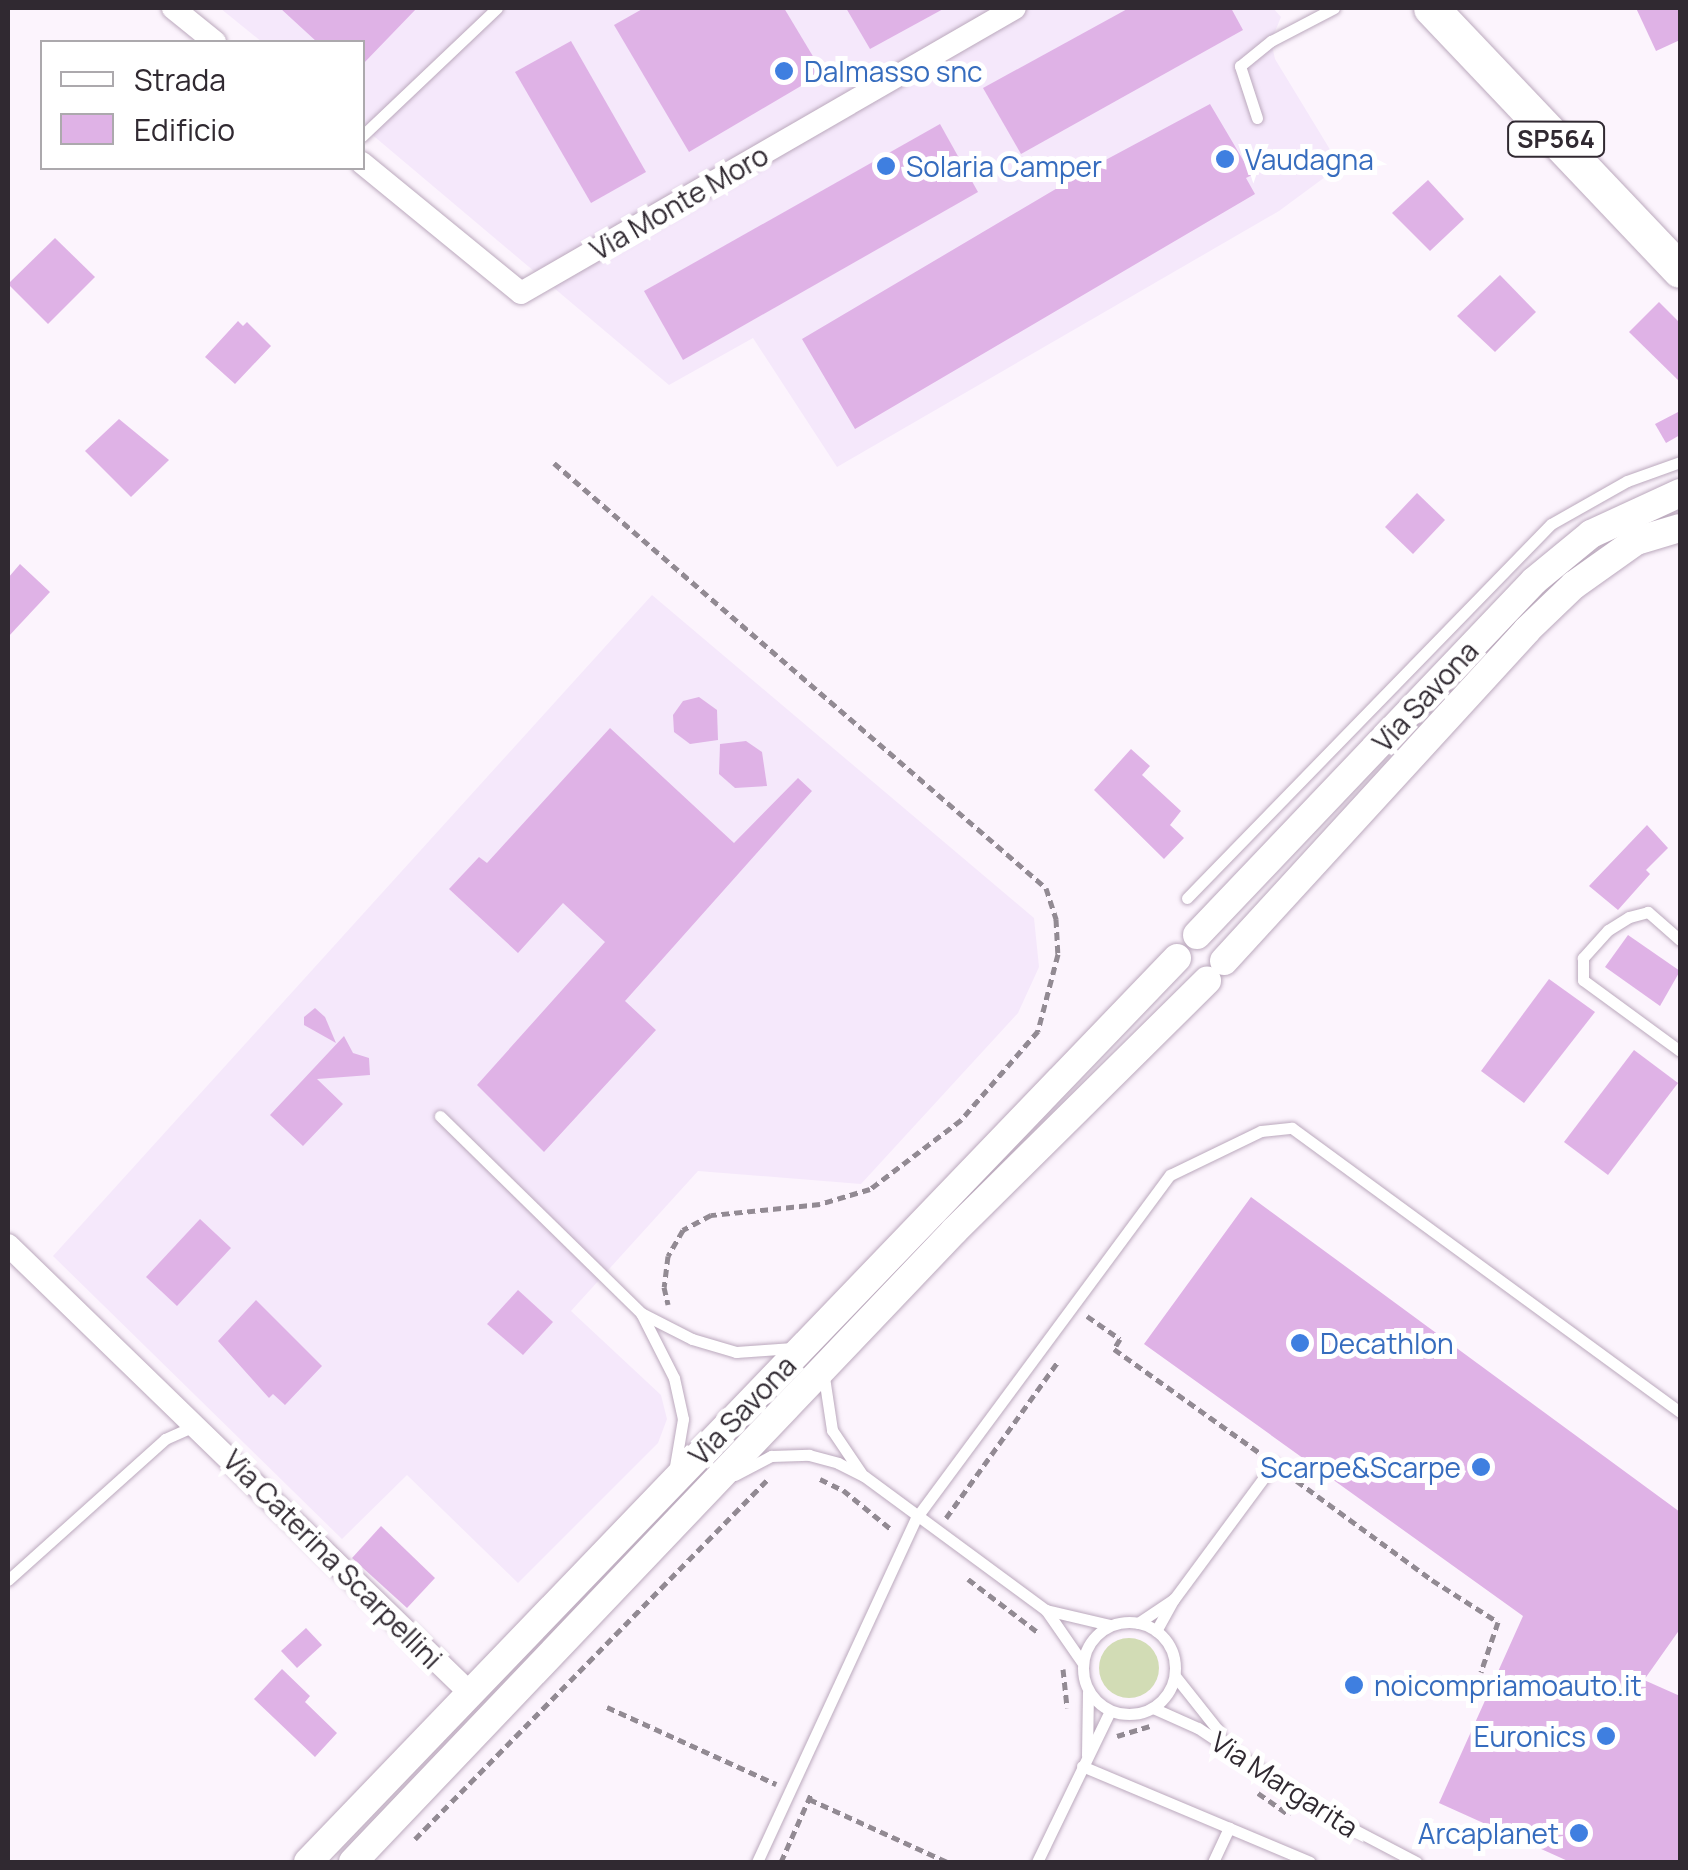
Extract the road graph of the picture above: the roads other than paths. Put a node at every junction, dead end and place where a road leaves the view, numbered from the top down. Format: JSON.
{"nodes":[{"id":1,"x":173,"y":8,"type":"edge"},
{"id":2,"x":497,"y":8,"type":"edge"},
{"id":3,"x":1015,"y":8,"type":"edge"},
{"id":4,"x":1334,"y":8,"type":"edge"},
{"id":5,"x":1431,"y":8,"type":"edge"},
{"id":6,"x":213,"y":40,"type":"edge"},
{"id":7,"x":1257,"y":118,"type":"dead end"},
{"id":8,"x":365,"y":133,"type":"edge"},
{"id":9,"x":365,"y":165,"type":"edge"},
{"id":10,"x":1680,"y":270,"type":"edge"},
{"id":11,"x":1680,"y":462,"type":"edge"},
{"id":12,"x":1680,"y":493,"type":"edge"},
{"id":13,"x":1680,"y":528,"type":"edge"},
{"id":14,"x":1187,"y":898,"type":"dead end"},
{"id":15,"x":1197,"y":936,"type":"dead end"},
{"id":16,"x":1680,"y":940,"type":"edge"},
{"id":17,"x":1177,"y":958,"type":"dead end"},
{"id":18,"x":1680,"y":1050,"type":"edge"},
{"id":19,"x":440,"y":1116,"type":"dead end"},
{"id":20,"x":8,"y":1245,"type":"edge"},
{"id":21,"x":641,"y":1313,"type":"junction"},
{"id":22,"x":802,"y":1347,"type":"junction"},
{"id":23,"x":824,"y":1367,"type":"junction"},
{"id":24,"x":1680,"y":1412,"type":"edge"},
{"id":25,"x":197,"y":1425,"type":"junction"},
{"id":26,"x":1274,"y":1464,"type":"road end"},
{"id":27,"x":864,"y":1476,"type":"junction"},
{"id":28,"x":672,"y":1484,"type":"junction"},
{"id":29,"x":702,"y":1495,"type":"junction"},
{"id":30,"x":916,"y":1518,"type":"junction"},
{"id":31,"x":8,"y":1580,"type":"edge"},
{"id":32,"x":1174,"y":1598,"type":"junction"},
{"id":33,"x":1046,"y":1610,"type":"junction"},
{"id":34,"x":1138,"y":1622,"type":"junction"},
{"id":35,"x":1111,"y":1626,"type":"junction"},
{"id":36,"x":1156,"y":1631,"type":"junction"},
{"id":37,"x":1082,"y":1662,"type":"junction"},
{"id":38,"x":1175,"y":1676,"type":"junction"},
{"id":39,"x":1088,"y":1692,"type":"junction"},
{"id":40,"x":470,"y":1693,"type":"junction"},
{"id":41,"x":1153,"y":1708,"type":"junction"},
{"id":42,"x":1110,"y":1711,"type":"junction"},
{"id":43,"x":1223,"y":1746,"type":"junction"},
{"id":44,"x":1086,"y":1752,"type":"junction"},
{"id":45,"x":1229,"y":1827,"type":"junction"},
{"id":46,"x":308,"y":1862,"type":"edge"},
{"id":47,"x":353,"y":1862,"type":"edge"},
{"id":48,"x":757,"y":1862,"type":"edge"},
{"id":49,"x":1037,"y":1862,"type":"edge"},
{"id":50,"x":1213,"y":1862,"type":"edge"},
{"id":51,"x":1310,"y":1862,"type":"edge"},
{"id":52,"x":1416,"y":1862,"type":"edge"}],
"edges":[{"from":1,"to":6,"type":"street"},
{"from":2,"to":8,"type":"lane"},
{"from":3,"to":9,"type":"street","name":"Via Monte Moro"},
{"from":4,"to":7,"type":"lane"},
{"from":5,"to":10,"type":"main road","number":"SP564"},
{"from":11,"to":14,"type":"lane"},
{"from":12,"to":15,"type":"street","name":"Via Savona"},
{"from":13,"to":23,"type":"street","name":"Via Savona"},
{"from":16,"to":18,"type":"lane"},
{"from":17,"to":22,"type":"street","name":"Via Savona"},
{"from":19,"to":21,"type":"lane"},
{"from":20,"to":25,"type":"street","name":"Via Caterina Scarpellini"},
{"from":21,"to":22,"type":"lane"},
{"from":21,"to":28,"type":"lane"},
{"from":22,"to":28,"type":"street","name":"Via Savona"},
{"from":23,"to":27,"type":"lane"},
{"from":23,"to":29,"type":"street","name":"Via Savona"},
{"from":24,"to":30,"type":"lane"},
{"from":25,"to":31,"type":"lane"},
{"from":25,"to":40,"type":"street","name":"Via Caterina Scarpellini"},
{"from":26,"to":32,"type":"lane"},
{"from":27,"to":29,"type":"lane"},
{"from":27,"to":30,"type":"lane"},
{"from":28,"to":40,"type":"street","name":"Via Savona"},
{"from":29,"to":47,"type":"street","name":"Via Savona"},
{"from":30,"to":33,"type":"lane"},
{"from":30,"to":48,"type":"lane"},
{"from":32,"to":34,"type":"lane"},
{"from":32,"to":36,"type":"lane"},
{"from":33,"to":35,"type":"lane"},
{"from":33,"to":37,"type":"lane"},
{"from":34,"to":35,"type":"lane"},
{"from":34,"to":36,"type":"lane"},
{"from":35,"to":37,"type":"lane"},
{"from":36,"to":38,"type":"lane"},
{"from":37,"to":39,"type":"lane"},
{"from":38,"to":41,"type":"lane"},
{"from":38,"to":43,"type":"lane"},
{"from":39,"to":42,"type":"lane"},
{"from":39,"to":44,"type":"lane"},
{"from":40,"to":46,"type":"street","name":"Via Savona"},
{"from":41,"to":42,"type":"lane"},
{"from":41,"to":43,"type":"lane","name":"Via Margarita"},
{"from":42,"to":44,"type":"lane"},
{"from":43,"to":52,"type":"lane","name":"Via Margarita"},
{"from":44,"to":45,"type":"lane"},
{"from":44,"to":49,"type":"lane"},
{"from":45,"to":50,"type":"lane"},
{"from":45,"to":51,"type":"lane"}]}
